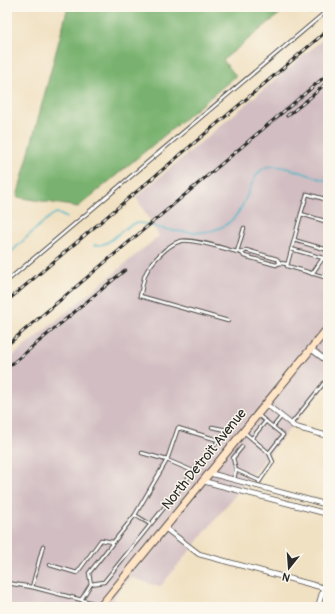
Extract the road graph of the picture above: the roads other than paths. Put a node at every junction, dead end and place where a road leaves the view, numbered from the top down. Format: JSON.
{"nodes":[{"id":1,"x":328,"y":10,"type":"edge"},
{"id":2,"x":328,"y":200,"type":"edge"},
{"id":3,"x":301,"y":214,"type":"junction"},
{"id":4,"x":328,"y":222,"type":"edge"},
{"id":5,"x":244,"y":228,"type":"dead end"},
{"id":6,"x":294,"y":240,"type":"junction"},
{"id":7,"x":291,"y":249,"type":"junction"},
{"id":8,"x":328,"y":250,"type":"edge"},
{"id":9,"x":237,"y":252,"type":"junction"},
{"id":10,"x":242,"y":253,"type":"junction"},
{"id":11,"x":323,"y":258,"type":"junction"},
{"id":12,"x":328,"y":260,"type":"edge"},
{"id":13,"x":280,"y":262,"type":"junction"},
{"id":14,"x":287,"y":264,"type":"junction"},
{"id":15,"x":312,"y":274,"type":"junction"},
{"id":16,"x":328,"y":278,"type":"edge"},
{"id":17,"x":7,"y":281,"type":"edge"},
{"id":18,"x":228,"y":320,"type":"dead end"},
{"id":19,"x":328,"y":328,"type":"edge"},
{"id":20,"x":311,"y":349,"type":"junction"},
{"id":21,"x":328,"y":362,"type":"edge"},
{"id":22,"x":328,"y":378,"type":"edge"},
{"id":23,"x":266,"y":404,"type":"junction"},
{"id":24,"x":257,"y":415,"type":"junction"},
{"id":25,"x":281,"y":417,"type":"junction"},
{"id":26,"x":266,"y":422,"type":"junction"},
{"id":27,"x":290,"y":424,"type":"junction"},
{"id":28,"x":212,"y":427,"type":"dead end"},
{"id":29,"x":273,"y":427,"type":"junction"},
{"id":30,"x":243,"y":432,"type":"junction"},
{"id":31,"x":328,"y":436,"type":"edge"},
{"id":32,"x":252,"y":438,"type":"junction"},
{"id":33,"x":218,"y":440,"type":"junction"},
{"id":34,"x":242,"y":447,"type":"dead end"},
{"id":35,"x":231,"y":448,"type":"junction"},
{"id":36,"x":142,"y":453,"type":"dead end"},
{"id":37,"x":237,"y":453,"type":"junction"},
{"id":38,"x":269,"y":453,"type":"junction"},
{"id":39,"x":167,"y":460,"type":"junction"},
{"id":40,"x":236,"y":470,"type":"junction"},
{"id":41,"x":193,"y":471,"type":"junction"},
{"id":42,"x":209,"y":473,"type":"junction"},
{"id":43,"x":234,"y":480,"type":"junction"},
{"id":44,"x":203,"y":481,"type":"junction"},
{"id":45,"x":259,"y":484,"type":"junction"},
{"id":46,"x":328,"y":505,"type":"edge"},
{"id":47,"x":328,"y":514,"type":"edge"},
{"id":48,"x":135,"y":515,"type":"junction"},
{"id":49,"x":150,"y":524,"type":"junction"},
{"id":50,"x":164,"y":528,"type":"junction"},
{"id":51,"x":114,"y":542,"type":"junction"},
{"id":52,"x":43,"y":546,"type":"dead end"},
{"id":53,"x":50,"y":565,"type":"dead end"},
{"id":54,"x":328,"y":572,"type":"edge"},
{"id":55,"x":7,"y":583,"type":"edge"},
{"id":56,"x":91,"y":584,"type":"junction"},
{"id":57,"x":32,"y":587,"type":"junction"},
{"id":58,"x":326,"y":588,"type":"edge"},
{"id":59,"x":81,"y":600,"type":"junction"},
{"id":60,"x":103,"y":606,"type":"edge"},
{"id":61,"x":318,"y":607,"type":"edge"}],
"edges":[{"from":1,"to":17,"type":"lane"},
{"from":2,"to":3,"type":"lane"},
{"from":3,"to":4,"type":"lane"},
{"from":3,"to":6,"type":"lane"},
{"from":5,"to":9,"type":"lane"},
{"from":6,"to":7,"type":"lane"},
{"from":6,"to":8,"type":"lane"},
{"from":7,"to":11,"type":"lane"},
{"from":7,"to":14,"type":"lane"},
{"from":9,"to":10,"type":"lane"},
{"from":9,"to":18,"type":"lane"},
{"from":10,"to":13,"type":"lane"},
{"from":10,"to":13,"type":"lane"},
{"from":11,"to":12,"type":"lane"},
{"from":11,"to":15,"type":"lane"},
{"from":13,"to":14,"type":"lane"},
{"from":14,"to":15,"type":"lane"},
{"from":15,"to":16,"type":"lane"},
{"from":19,"to":20,"type":"main road","name":"North Detroit Avenue"},
{"from":20,"to":21,"type":"street"},
{"from":20,"to":23,"type":"main road","name":"North Detroit Avenue"},
{"from":22,"to":27,"type":"lane"},
{"from":23,"to":24,"type":"main road","name":"North Detroit Avenue"},
{"from":23,"to":25,"type":"street"},
{"from":24,"to":26,"type":"lane"},
{"from":24,"to":30,"type":"main road","name":"North Detroit Avenue"},
{"from":25,"to":27,"type":"street"},
{"from":25,"to":29,"type":"lane"},
{"from":26,"to":29,"type":"lane"},
{"from":26,"to":32,"type":"lane"},
{"from":27,"to":31,"type":"street"},
{"from":28,"to":33,"type":"lane"},
{"from":29,"to":38,"type":"lane"},
{"from":30,"to":32,"type":"lane"},
{"from":30,"to":35,"type":"main road","name":"North Detroit Avenue"},
{"from":32,"to":38,"type":"lane"},
{"from":33,"to":39,"type":"lane"},
{"from":33,"to":41,"type":"lane"},
{"from":34,"to":37,"type":"lane"},
{"from":35,"to":37,"type":"lane"},
{"from":35,"to":42,"type":"main road","name":"North Detroit Avenue"},
{"from":36,"to":39,"type":"lane"},
{"from":37,"to":40,"type":"lane"},
{"from":38,"to":45,"type":"lane"},
{"from":39,"to":41,"type":"lane"},
{"from":39,"to":48,"type":"lane"},
{"from":40,"to":43,"type":"lane"},
{"from":40,"to":45,"type":"lane"},
{"from":41,"to":49,"type":"lane"},
{"from":42,"to":43,"type":"street"},
{"from":42,"to":44,"type":"main road","name":"North Detroit Avenue"},
{"from":43,"to":45,"type":"street"},
{"from":44,"to":47,"type":"street"},
{"from":44,"to":50,"type":"main road","name":"North Detroit Avenue"},
{"from":45,"to":46,"type":"street"},
{"from":48,"to":49,"type":"lane"},
{"from":48,"to":51,"type":"lane"},
{"from":49,"to":56,"type":"lane"},
{"from":50,"to":58,"type":"street"},
{"from":50,"to":60,"type":"main road","name":"North Detroit Avenue"},
{"from":51,"to":53,"type":"lane"},
{"from":51,"to":56,"type":"lane"},
{"from":52,"to":57,"type":"lane"},
{"from":54,"to":58,"type":"street"},
{"from":55,"to":57,"type":"lane"},
{"from":56,"to":59,"type":"lane"},
{"from":57,"to":59,"type":"lane"},
{"from":58,"to":61,"type":"street"},
{"from":59,"to":60,"type":"lane"}]}
